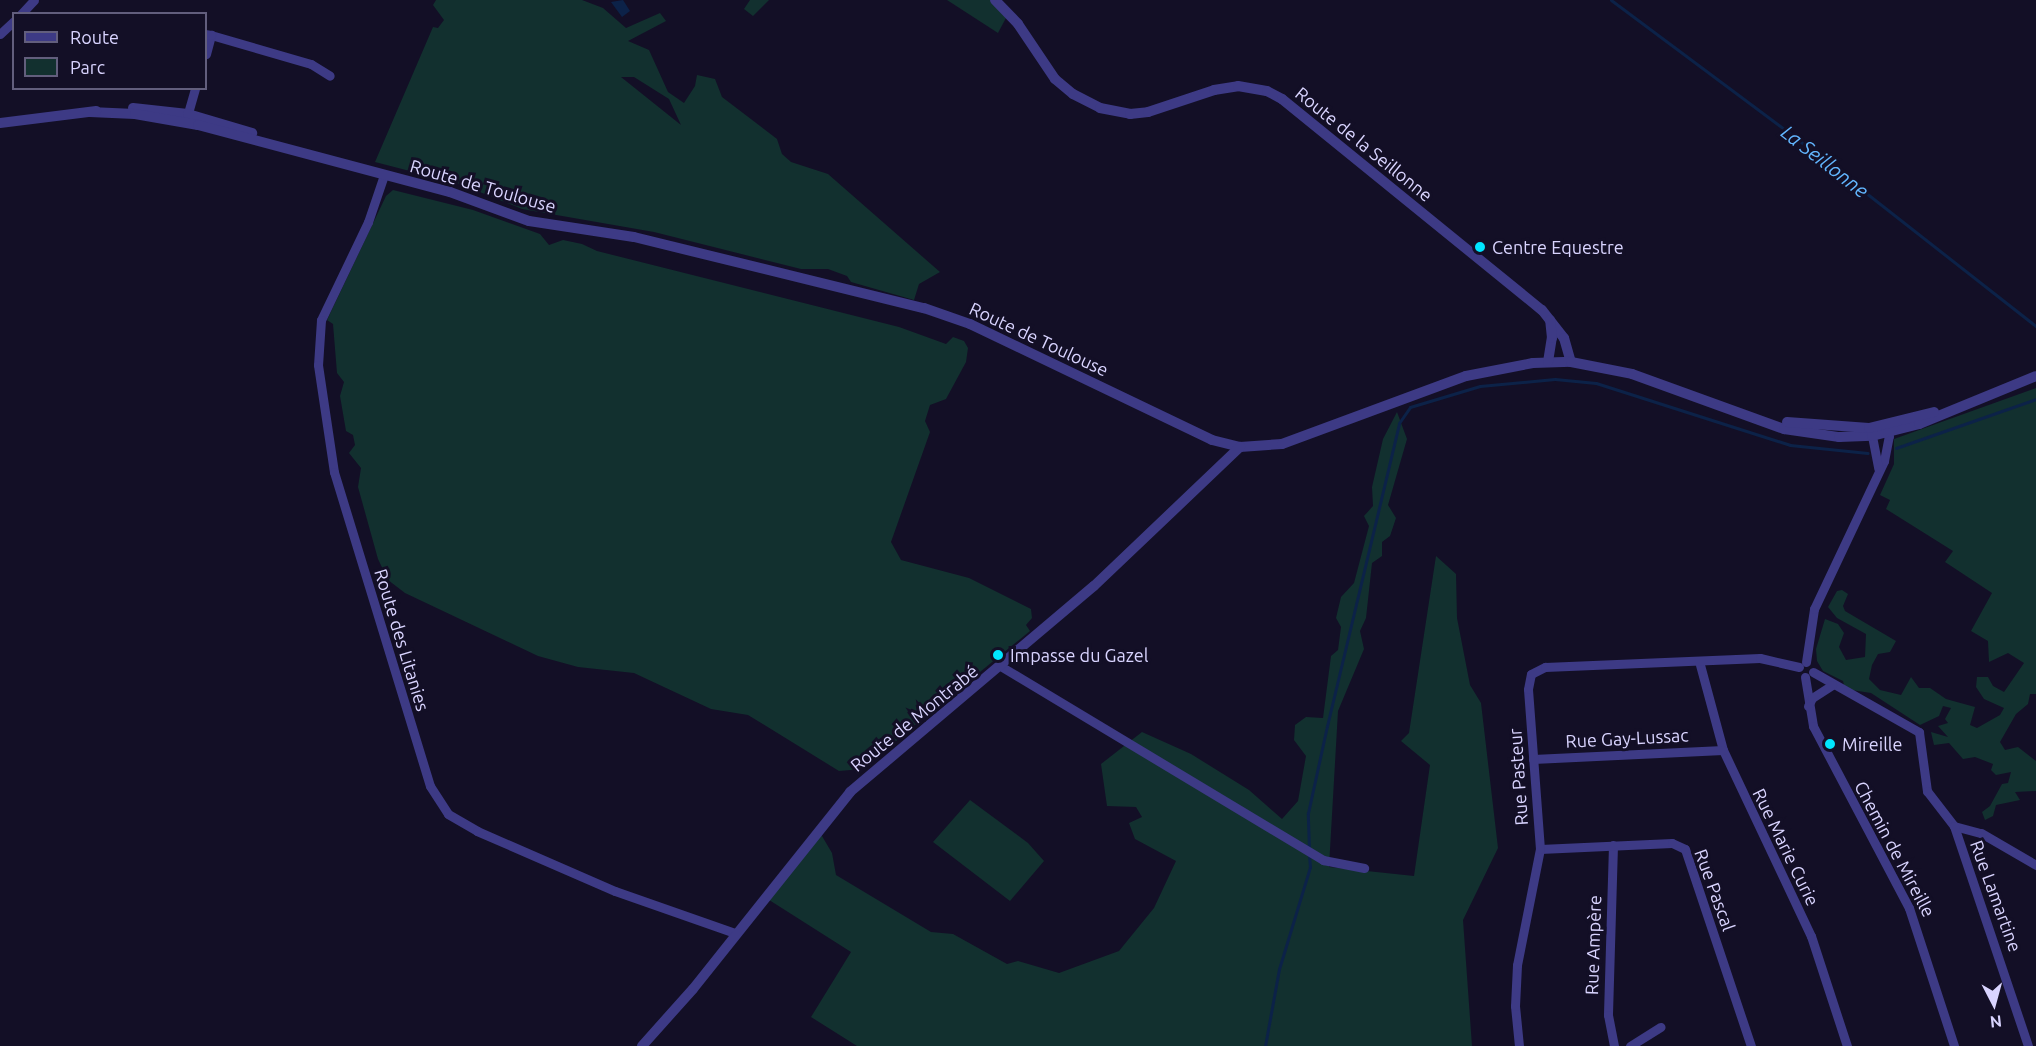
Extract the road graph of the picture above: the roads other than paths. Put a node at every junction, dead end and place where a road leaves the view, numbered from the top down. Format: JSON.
{"nodes":[{"id":1,"x":34,"y":0,"type":"edge"},
{"id":2,"x":995,"y":0,"type":"edge"},
{"id":3,"x":23,"y":12,"type":"edge"},
{"id":4,"x":12,"y":23,"type":"edge"},
{"id":5,"x":0,"y":34,"type":"edge"},
{"id":6,"x":208,"y":34,"type":"edge"},
{"id":7,"x":330,"y":75,"type":"dead end"},
{"id":8,"x":194,"y":90,"type":"edge"},
{"id":9,"x":186,"y":118,"type":"junction"},
{"id":10,"x":0,"y":123,"type":"edge"},
{"id":11,"x":384,"y":176,"type":"junction"},
{"id":12,"x":1550,"y":320,"type":"junction"},
{"id":13,"x":1548,"y":362,"type":"junction"},
{"id":14,"x":1571,"y":362,"type":"junction"},
{"id":15,"x":2036,"y":376,"type":"edge"},
{"id":16,"x":1755,"y":416,"type":"junction"},
{"id":17,"x":1884,"y":429,"type":"junction"},
{"id":18,"x":1872,"y":436,"type":"junction"},
{"id":19,"x":1240,"y":447,"type":"junction"},
{"id":20,"x":1878,"y":468,"type":"junction"},
{"id":21,"x":1699,"y":661,"type":"junction"},
{"id":22,"x":1802,"y":665,"type":"junction"},
{"id":23,"x":1002,"y":667,"type":"junction"},
{"id":24,"x":1809,"y":674,"type":"junction"},
{"id":25,"x":1832,"y":685,"type":"junction"},
{"id":26,"x":1808,"y":706,"type":"junction"},
{"id":27,"x":1723,"y":750,"type":"junction"},
{"id":28,"x":1533,"y":759,"type":"junction"},
{"id":29,"x":1954,"y":826,"type":"junction"},
{"id":30,"x":1613,"y":845,"type":"junction"},
{"id":31,"x":1540,"y":849,"type":"junction"},
{"id":32,"x":2036,"y":865,"type":"edge"},
{"id":33,"x":1364,"y":867,"type":"dead end"},
{"id":34,"x":735,"y":933,"type":"junction"},
{"id":35,"x":1660,"y":1027,"type":"dead end"},
{"id":36,"x":642,"y":1046,"type":"edge"},
{"id":37,"x":1520,"y":1046,"type":"edge"},
{"id":38,"x":1614,"y":1046,"type":"edge"},
{"id":39,"x":1630,"y":1046,"type":"edge"},
{"id":40,"x":1751,"y":1046,"type":"edge"},
{"id":41,"x":1847,"y":1046,"type":"edge"},
{"id":42,"x":1954,"y":1046,"type":"edge"},
{"id":43,"x":2028,"y":1046,"type":"edge"}],
"edges":[{"from":1,"to":3,"type":"street"},
{"from":2,"to":12,"type":"street","name":"Route de la Seillonne"},
{"from":4,"to":5,"type":"street"},
{"from":6,"to":7,"type":"street"},
{"from":8,"to":9,"type":"street"},
{"from":9,"to":10,"type":"street","name":"Route de Toulouse"},
{"from":9,"to":11,"type":"street","name":"Route de Toulouse"},
{"from":11,"to":19,"type":"street","name":"Route de Toulouse"},
{"from":11,"to":34,"type":"street","name":"Route des Litanies"},
{"from":12,"to":13,"type":"street"},
{"from":12,"to":14,"type":"street","name":"Route de la Seillonne"},
{"from":13,"to":14,"type":"street","name":"Route de Toulouse"},
{"from":13,"to":19,"type":"street","name":"Route de Toulouse"},
{"from":14,"to":16,"type":"street","name":"Route de Toulouse"},
{"from":15,"to":17,"type":"street","name":"Route de Toulouse"},
{"from":16,"to":17,"type":"street","name":"Route de Toulouse"},
{"from":16,"to":18,"type":"street","name":"Route de Toulouse"},
{"from":17,"to":18,"type":"street","name":"Route de Toulouse"},
{"from":17,"to":20,"type":"street"},
{"from":18,"to":20,"type":"street"},
{"from":19,"to":23,"type":"street","name":"Route de Montrabé"},
{"from":20,"to":22,"type":"street"},
{"from":21,"to":22,"type":"street"},
{"from":21,"to":27,"type":"street","name":"Rue Marie Curie"},
{"from":21,"to":28,"type":"street","name":"Rue Pasteur"},
{"from":22,"to":24,"type":"street"},
{"from":23,"to":33,"type":"street"},
{"from":23,"to":34,"type":"street","name":"Route de Montrabé"},
{"from":24,"to":25,"type":"street"},
{"from":24,"to":26,"type":"street","name":"Chemin de Mireille"},
{"from":25,"to":26,"type":"street"},
{"from":25,"to":29,"type":"street","name":"Rue Lamartine"},
{"from":26,"to":42,"type":"street","name":"Chemin de Mireille"},
{"from":27,"to":28,"type":"street","name":"Rue Gay-Lussac"},
{"from":27,"to":41,"type":"street","name":"Rue Marie Curie"},
{"from":28,"to":31,"type":"street","name":"Rue Pasteur"},
{"from":29,"to":32,"type":"street"},
{"from":29,"to":43,"type":"street","name":"Rue Lamartine"},
{"from":30,"to":31,"type":"street","name":"Rue Pascal"},
{"from":30,"to":38,"type":"street","name":"Rue Ampère"},
{"from":30,"to":40,"type":"street","name":"Rue Pascal"},
{"from":31,"to":37,"type":"street","name":"Rue Pasteur"},
{"from":34,"to":36,"type":"street","name":"Route de Montrabé"},
{"from":35,"to":39,"type":"street"}]}
